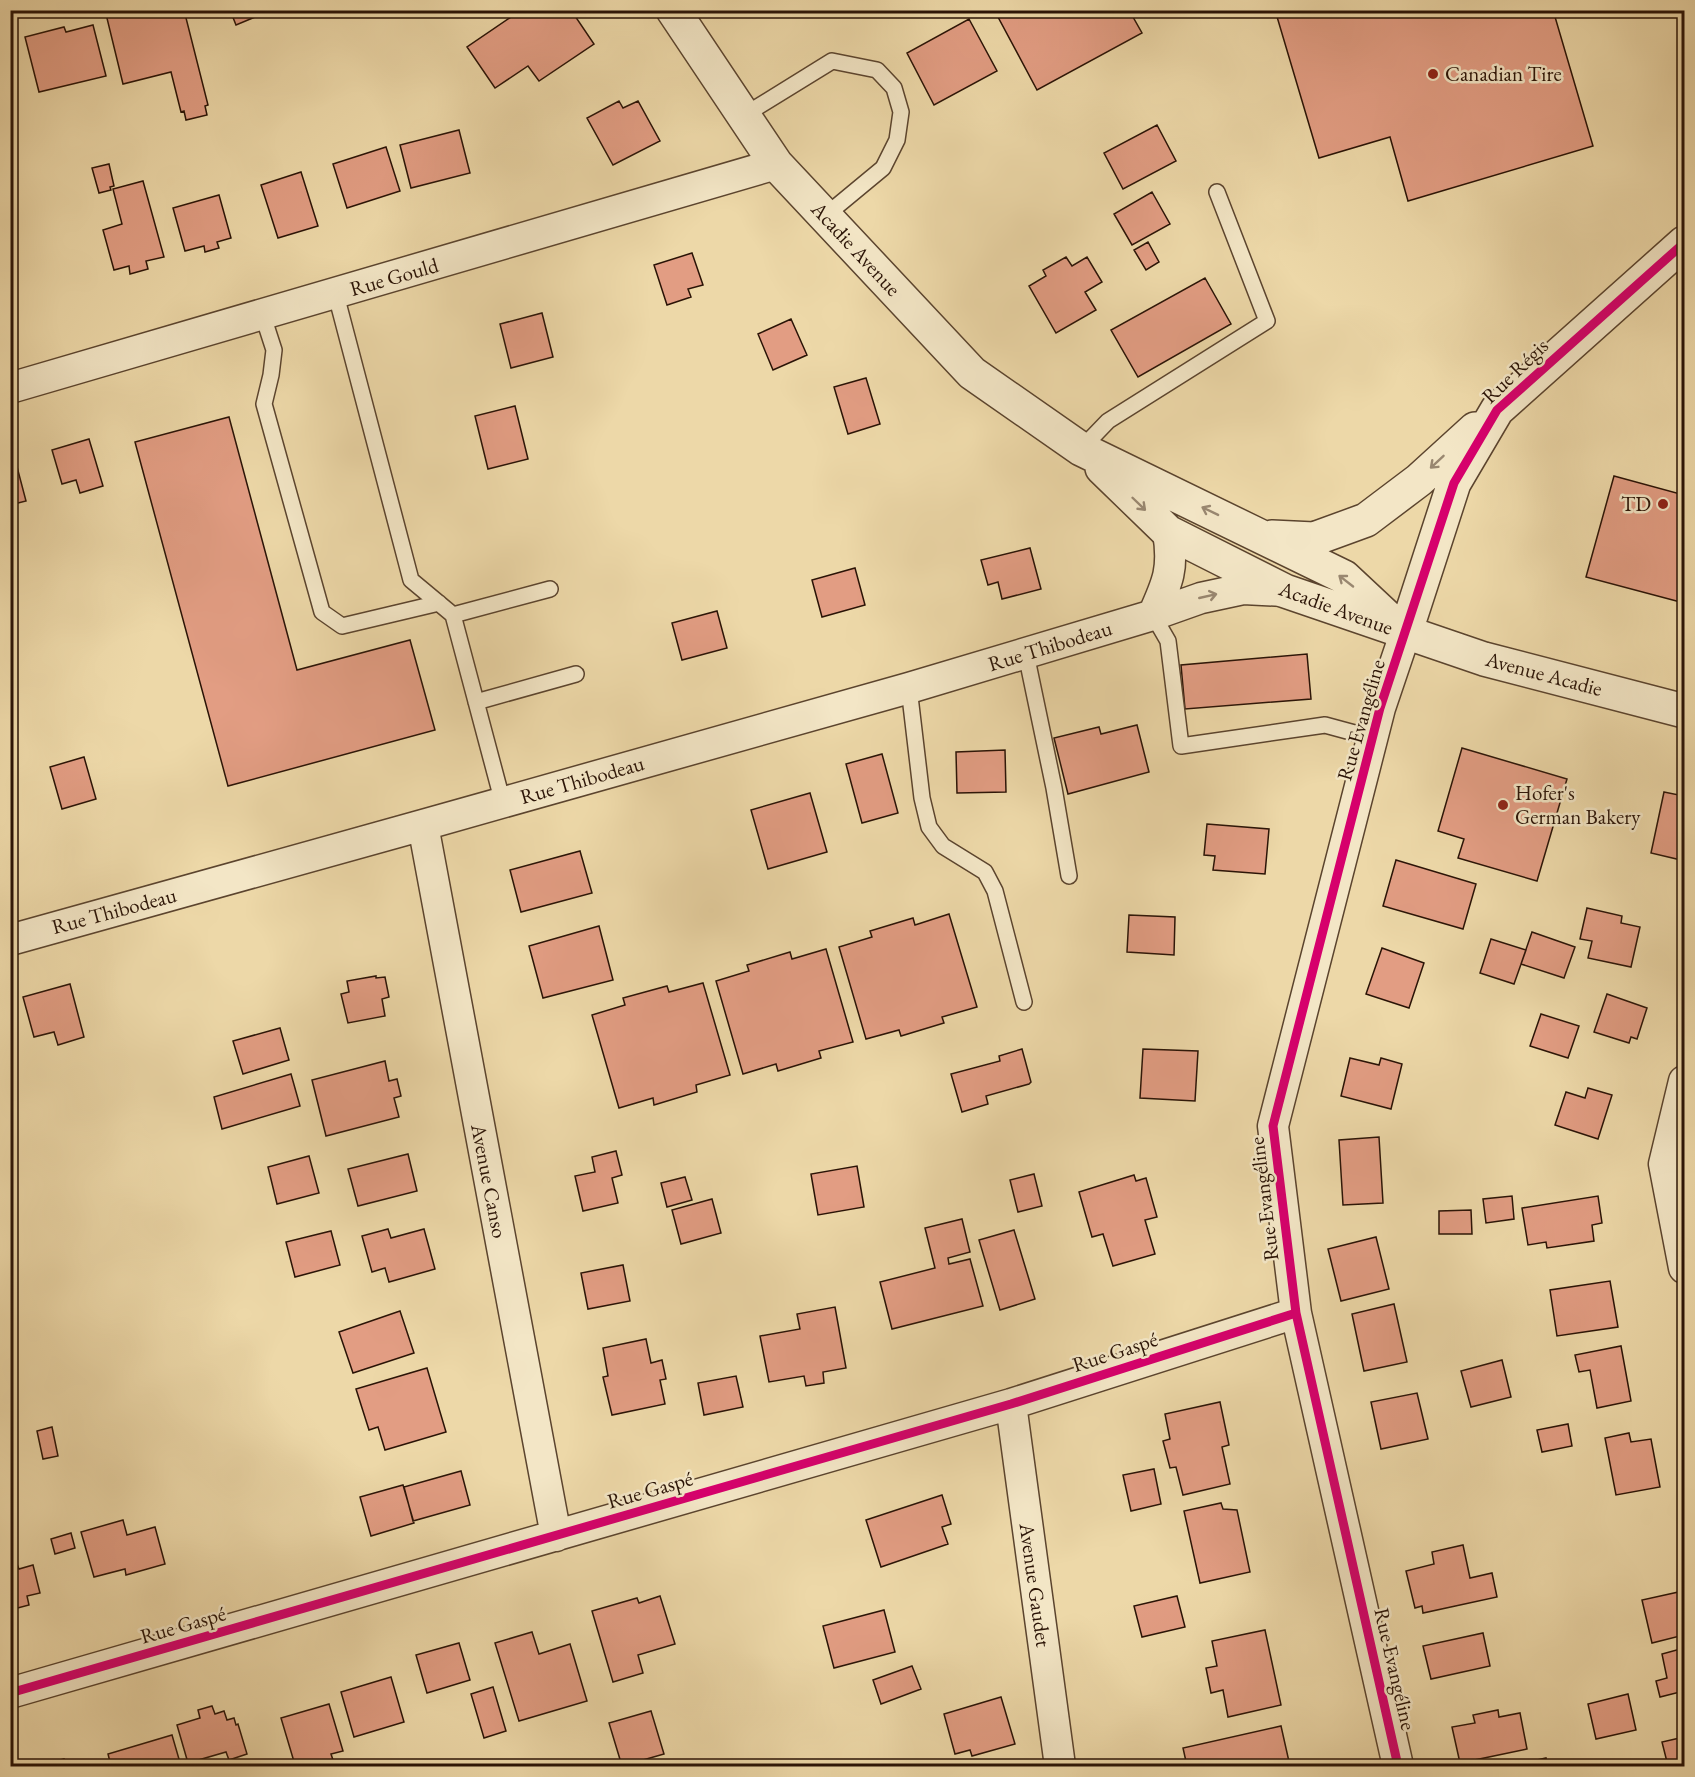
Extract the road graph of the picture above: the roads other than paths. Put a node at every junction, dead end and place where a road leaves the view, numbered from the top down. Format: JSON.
{"nodes":[{"id":1,"x":673,"y":10,"type":"edge"},
{"id":2,"x":743,"y":116,"type":"junction"},
{"id":3,"x":776,"y":164,"type":"junction"},
{"id":4,"x":1218,"y":192,"type":"dead end"},
{"id":5,"x":825,"y":216,"type":"junction"},
{"id":6,"x":1684,"y":243,"type":"edge"},
{"id":7,"x":336,"y":295,"type":"junction"},
{"id":8,"x":263,"y":316,"type":"junction"},
{"id":9,"x":10,"y":388,"type":"edge"},
{"id":10,"x":1497,"y":410,"type":"junction"},
{"id":11,"x":1081,"y":449,"type":"junction"},
{"id":12,"x":1167,"y":532,"type":"junction"},
{"id":13,"x":1263,"y":536,"type":"junction"},
{"id":14,"x":550,"y":590,"type":"dead end"},
{"id":15,"x":1284,"y":591,"type":"junction"},
{"id":16,"x":439,"y":603,"type":"junction"},
{"id":17,"x":453,"y":615,"type":"junction"},
{"id":18,"x":1153,"y":615,"type":"junction"},
{"id":19,"x":1405,"y":634,"type":"junction"},
{"id":20,"x":1026,"y":654,"type":"junction"},
{"id":21,"x":576,"y":674,"type":"dead end"},
{"id":22,"x":909,"y":688,"type":"junction"},
{"id":23,"x":476,"y":702,"type":"junction"},
{"id":24,"x":1684,"y":711,"type":"edge"},
{"id":25,"x":1373,"y":738,"type":"junction"},
{"id":26,"x":503,"y":803,"type":"junction"},
{"id":27,"x":423,"y":825,"type":"junction"},
{"id":28,"x":1069,"y":876,"type":"dead end"},
{"id":29,"x":10,"y":940,"type":"edge"},
{"id":30,"x":1024,"y":1002,"type":"dead end"},
{"id":31,"x":1684,"y":1081,"type":"edge"},
{"id":32,"x":1684,"y":1268,"type":"edge"},
{"id":33,"x":1296,"y":1312,"type":"junction"},
{"id":34,"x":1011,"y":1404,"type":"junction"},
{"id":35,"x":556,"y":1536,"type":"junction"},
{"id":36,"x":10,"y":1693,"type":"edge"},
{"id":37,"x":1060,"y":1767,"type":"edge"},
{"id":38,"x":1398,"y":1767,"type":"edge"}],
"edges":[{"from":1,"to":2,"type":"street","name":"Acadie Avenue"},
{"from":2,"to":3,"type":"street","name":"Acadie Avenue"},
{"from":2,"to":5,"type":"lane"},
{"from":3,"to":5,"type":"street","name":"Acadie Avenue"},
{"from":3,"to":7,"type":"street","name":"Rue Gould"},
{"from":4,"to":11,"type":"lane"},
{"from":5,"to":11,"type":"street","name":"Acadie Avenue"},
{"from":6,"to":10,"type":"street","name":"Rue Régis"},
{"from":7,"to":8,"type":"street","name":"Rue Gould"},
{"from":7,"to":16,"type":"lane"},
{"from":8,"to":9,"type":"street","name":"Rue Gould"},
{"from":8,"to":16,"type":"lane"},
{"from":10,"to":13,"type":"street","one_way":true},
{"from":10,"to":19,"type":"street","name":"Rue Régis"},
{"from":11,"to":12,"type":"street","name":"Acadie Avenue","one_way":true},
{"from":13,"to":11,"type":"street","name":"Acadie Avenue","one_way":true},
{"from":12,"to":15,"type":"street","name":"Acadie Avenue"},
{"from":12,"to":18,"type":"street"},
{"from":19,"to":13,"type":"street","name":"Acadie Avenue","one_way":true},
{"from":14,"to":17,"type":"lane"},
{"from":18,"to":15,"type":"street","name":"Rue Thibodeau","one_way":true},
{"from":15,"to":19,"type":"street","name":"Acadie Avenue"},
{"from":16,"to":17,"type":"lane"},
{"from":17,"to":23,"type":"lane"},
{"from":18,"to":20,"type":"street","name":"Rue Thibodeau"},
{"from":18,"to":25,"type":"lane"},
{"from":19,"to":24,"type":"street","name":"Avenue Acadie"},
{"from":19,"to":25,"type":"street","name":"Rue Evangéline"},
{"from":20,"to":22,"type":"street","name":"Rue Thibodeau"},
{"from":20,"to":28,"type":"lane"},
{"from":21,"to":23,"type":"lane"},
{"from":22,"to":26,"type":"street","name":"Rue Thibodeau"},
{"from":22,"to":30,"type":"lane"},
{"from":23,"to":26,"type":"lane"},
{"from":25,"to":33,"type":"street","name":"Rue Evangéline"},
{"from":26,"to":27,"type":"street","name":"Rue Thibodeau"},
{"from":27,"to":29,"type":"street","name":"Rue Thibodeau"},
{"from":27,"to":35,"type":"street","name":"Avenue Canso"},
{"from":31,"to":32,"type":"street"},
{"from":33,"to":34,"type":"street","name":"Rue Gaspé"},
{"from":33,"to":38,"type":"street","name":"Rue Evangéline"},
{"from":34,"to":35,"type":"street","name":"Rue Gaspé"},
{"from":34,"to":37,"type":"street","name":"Avenue Gaudet"},
{"from":35,"to":36,"type":"street","name":"Rue Gaspé"}]}
